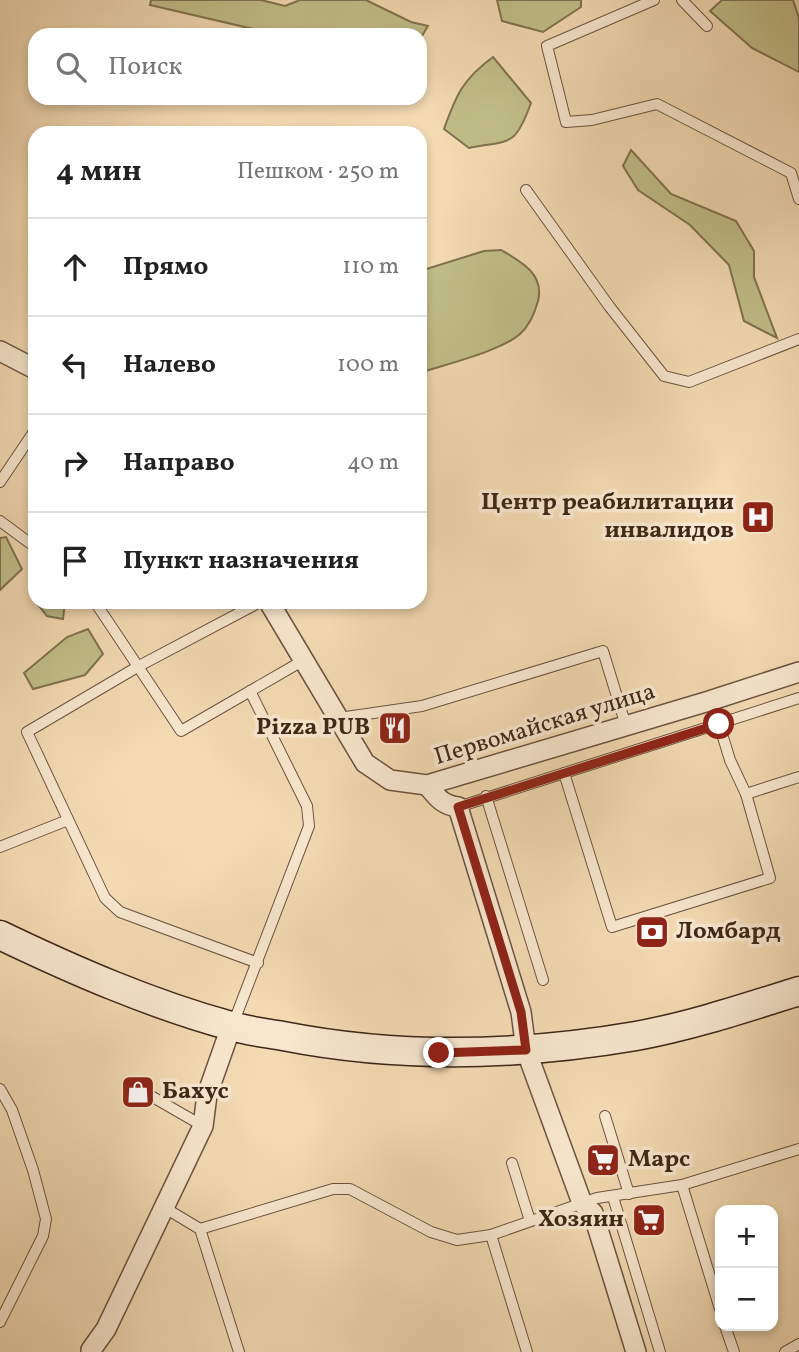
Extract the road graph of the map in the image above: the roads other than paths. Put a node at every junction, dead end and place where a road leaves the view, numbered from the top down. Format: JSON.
{"nodes":[{"id":1,"x":654,"y":0,"type":"edge"},
{"id":2,"x":682,"y":0,"type":"edge"},
{"id":3,"x":707,"y":26,"type":"dead end"},
{"id":4,"x":526,"y":190,"type":"dead end"},
{"id":5,"x":799,"y":199,"type":"edge"},
{"id":6,"x":799,"y":340,"type":"edge"},
{"id":7,"x":0,"y":351,"type":"edge"},
{"id":8,"x":28,"y":365,"type":"edge"},
{"id":9,"x":28,"y":440,"type":"edge"},
{"id":10,"x":0,"y":482,"type":"edge"},
{"id":11,"x":0,"y":522,"type":"edge"},
{"id":12,"x":28,"y":542,"type":"edge"},
{"id":13,"x":100,"y":609,"type":"edge"},
{"id":14,"x":247,"y":609,"type":"edge"},
{"id":15,"x":274,"y":609,"type":"edge"},
{"id":16,"x":305,"y":660,"type":"junction"},
{"id":17,"x":139,"y":666,"type":"junction"},
{"id":18,"x":799,"y":671,"type":"edge"},
{"id":19,"x":250,"y":691,"type":"junction"},
{"id":20,"x":799,"y":698,"type":"edge"},
{"id":21,"x":339,"y":718,"type":"junction"},
{"id":22,"x":719,"y":724,"type":"junction"},
{"id":23,"x":626,"y":726,"type":"junction"},
{"id":24,"x":564,"y":773,"type":"junction"},
{"id":25,"x":799,"y":777,"type":"edge"},
{"id":26,"x":428,"y":785,"type":"junction"},
{"id":27,"x":746,"y":794,"type":"junction"},
{"id":28,"x":486,"y":796,"type":"junction"},
{"id":29,"x":458,"y":807,"type":"junction"},
{"id":30,"x":68,"y":820,"type":"junction"},
{"id":31,"x":0,"y":847,"type":"edge"},
{"id":32,"x":0,"y":935,"type":"edge"},
{"id":33,"x":258,"y":963,"type":"junction"},
{"id":34,"x":543,"y":980,"type":"dead end"},
{"id":35,"x":799,"y":991,"type":"edge"},
{"id":36,"x":231,"y":1027,"type":"junction"},
{"id":37,"x":526,"y":1050,"type":"junction"},
{"id":38,"x":0,"y":1089,"type":"edge"},
{"id":39,"x":151,"y":1096,"type":"dead end"},
{"id":40,"x":605,"y":1116,"type":"dead end"},
{"id":41,"x":203,"y":1126,"type":"junction"},
{"id":42,"x":799,"y":1149,"type":"edge"},
{"id":43,"x":512,"y":1163,"type":"dead end"},
{"id":44,"x":682,"y":1185,"type":"junction"},
{"id":45,"x":629,"y":1194,"type":"junction"},
{"id":46,"x":613,"y":1197,"type":"junction"},
{"id":47,"x":582,"y":1203,"type":"junction"},
{"id":48,"x":165,"y":1208,"type":"junction"},
{"id":49,"x":530,"y":1221,"type":"junction"},
{"id":50,"x":200,"y":1229,"type":"junction"},
{"id":51,"x":491,"y":1235,"type":"junction"},
{"id":52,"x":715,"y":1293,"type":"edge"},
{"id":53,"x":0,"y":1322,"type":"edge"},
{"id":54,"x":727,"y":1331,"type":"edge"},
{"id":55,"x":799,"y":1344,"type":"edge"},
{"id":56,"x":90,"y":1351,"type":"edge"},
{"id":57,"x":239,"y":1352,"type":"edge"},
{"id":58,"x":527,"y":1352,"type":"edge"},
{"id":59,"x":636,"y":1352,"type":"edge"},
{"id":60,"x":660,"y":1352,"type":"edge"},
{"id":61,"x":734,"y":1352,"type":"edge"},
{"id":62,"x":785,"y":1352,"type":"edge"}],
"edges":[{"from":1,"to":5,"type":"lane"},
{"from":2,"to":3,"type":"lane"},
{"from":4,"to":6,"type":"lane"},
{"from":7,"to":8,"type":"street"},
{"from":9,"to":10,"type":"lane"},
{"from":11,"to":12,"type":"lane"},
{"from":13,"to":17,"type":"lane"},
{"from":14,"to":17,"type":"lane"},
{"from":15,"to":16,"type":"street","name":"Первомайская улица"},
{"from":16,"to":19,"type":"lane"},
{"from":16,"to":21,"type":"street","name":"Первомайская улица"},
{"from":17,"to":19,"type":"lane"},
{"from":17,"to":30,"type":"lane"},
{"from":18,"to":23,"type":"street","name":"Первомайская улица"},
{"from":19,"to":33,"type":"lane"},
{"from":20,"to":22,"type":"lane","name":"Первомайская улица"},
{"from":21,"to":23,"type":"lane"},
{"from":21,"to":26,"type":"street","name":"Первомайская улица"},
{"from":22,"to":24,"type":"lane","name":"Первомайская улица"},
{"from":22,"to":27,"type":"lane"},
{"from":23,"to":26,"type":"street","name":"Первомайская улица"},
{"from":24,"to":27,"type":"lane"},
{"from":24,"to":28,"type":"lane","name":"Первомайская улица"},
{"from":25,"to":27,"type":"lane"},
{"from":26,"to":29,"type":"street"},
{"from":28,"to":29,"type":"lane","name":"Первомайская улица"},
{"from":28,"to":34,"type":"lane"},
{"from":29,"to":37,"type":"street"},
{"from":30,"to":31,"type":"lane"},
{"from":30,"to":33,"type":"lane"},
{"from":32,"to":36,"type":"main road"},
{"from":33,"to":36,"type":"lane"},
{"from":35,"to":37,"type":"main road"},
{"from":36,"to":37,"type":"main road"},
{"from":36,"to":41,"type":"street"},
{"from":37,"to":47,"type":"street"},
{"from":38,"to":53,"type":"lane"},
{"from":39,"to":41,"type":"lane"},
{"from":40,"to":45,"type":"lane"},
{"from":41,"to":48,"type":"street"},
{"from":42,"to":44,"type":"lane"},
{"from":43,"to":49,"type":"lane"},
{"from":44,"to":45,"type":"lane"},
{"from":44,"to":52,"type":"lane"},
{"from":45,"to":46,"type":"lane"},
{"from":46,"to":47,"type":"lane"},
{"from":46,"to":60,"type":"lane"},
{"from":47,"to":49,"type":"lane"},
{"from":47,"to":59,"type":"street"},
{"from":48,"to":50,"type":"lane"},
{"from":48,"to":56,"type":"street"},
{"from":49,"to":51,"type":"lane"},
{"from":50,"to":51,"type":"lane"},
{"from":50,"to":57,"type":"lane"},
{"from":51,"to":58,"type":"lane"},
{"from":54,"to":61,"type":"lane"},
{"from":55,"to":62,"type":"lane"}]}
